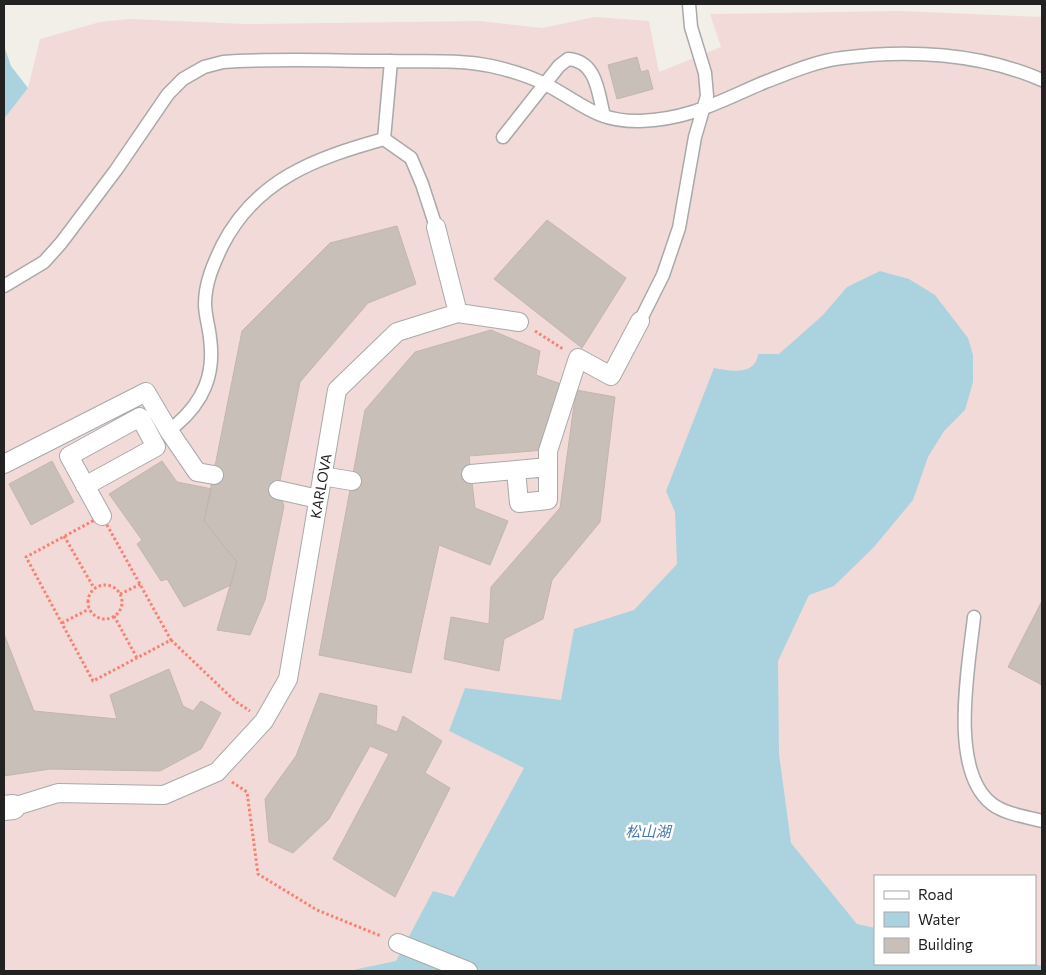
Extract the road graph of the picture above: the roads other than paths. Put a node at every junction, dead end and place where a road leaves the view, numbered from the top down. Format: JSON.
{"nodes":[{"id":1,"x":689,"y":4,"type":"edge"},
{"id":2,"x":391,"y":62,"type":"junction"},
{"id":3,"x":1042,"y":80,"type":"edge"},
{"id":4,"x":545,"y":84,"type":"junction"},
{"id":5,"x":705,"y":110,"type":"junction"},
{"id":6,"x":604,"y":116,"type":"junction"},
{"id":7,"x":503,"y":137,"type":"dead end"},
{"id":8,"x":384,"y":139,"type":"junction"},
{"id":9,"x":436,"y":227,"type":"joint"},
{"id":10,"x":4,"y":286,"type":"edge"},
{"id":11,"x":458,"y":313,"type":"junction"},
{"id":12,"x":640,"y":321,"type":"joint"},
{"id":13,"x":519,"y":322,"type":"road end"},
{"id":14,"x":172,"y":428,"type":"junction"},
{"id":15,"x":152,"y":440,"type":"junction"},
{"id":16,"x":4,"y":464,"type":"edge"},
{"id":17,"x":548,"y":467,"type":"junction"},
{"id":18,"x":516,"y":470,"type":"junction"},
{"id":19,"x":472,"y":474,"type":"dead end"},
{"id":20,"x":214,"y":475,"type":"dead end"},
{"id":21,"x":322,"y":476,"type":"junction"},
{"id":22,"x":352,"y":481,"type":"dead end"},
{"id":23,"x":85,"y":486,"type":"junction"},
{"id":24,"x":278,"y":490,"type":"dead end"},
{"id":25,"x":318,"y":500,"type":"junction"},
{"id":26,"x":102,"y":516,"type":"road end"},
{"id":27,"x":974,"y":617,"type":"dead end"},
{"id":28,"x":9,"y":807,"type":"edge"},
{"id":29,"x":1042,"y":821,"type":"edge"},
{"id":30,"x":398,"y":942,"type":"road end"},
{"id":31,"x":468,"y":971,"type":"edge"}],
"edges":[{"from":1,"to":5,"type":"lane"},
{"from":2,"to":4,"type":"lane"},
{"from":2,"to":8,"type":"lane"},
{"from":2,"to":10,"type":"lane"},
{"from":3,"to":5,"type":"lane"},
{"from":4,"to":6,"type":"lane"},
{"from":4,"to":6,"type":"lane"},
{"from":4,"to":7,"type":"lane"},
{"from":5,"to":6,"type":"lane"},
{"from":5,"to":12,"type":"lane"},
{"from":8,"to":9,"type":"lane"},
{"from":8,"to":14,"type":"lane"},
{"from":9,"to":11,"type":"street"},
{"from":11,"to":13,"type":"street"},
{"from":11,"to":21,"type":"street","name":"KARLOVA"},
{"from":12,"to":17,"type":"street"},
{"from":14,"to":15,"type":"street"},
{"from":14,"to":16,"type":"street"},
{"from":14,"to":20,"type":"street"},
{"from":15,"to":23,"type":"street"},
{"from":15,"to":23,"type":"street"},
{"from":17,"to":18,"type":"street"},
{"from":17,"to":18,"type":"street"},
{"from":18,"to":19,"type":"street"},
{"from":21,"to":22,"type":"street"},
{"from":21,"to":25,"type":"street","name":"KARLOVA"},
{"from":23,"to":26,"type":"street"},
{"from":24,"to":25,"type":"street"},
{"from":25,"to":28,"type":"street","name":"KARLOVA"},
{"from":27,"to":29,"type":"lane"},
{"from":30,"to":31,"type":"street"}]}
